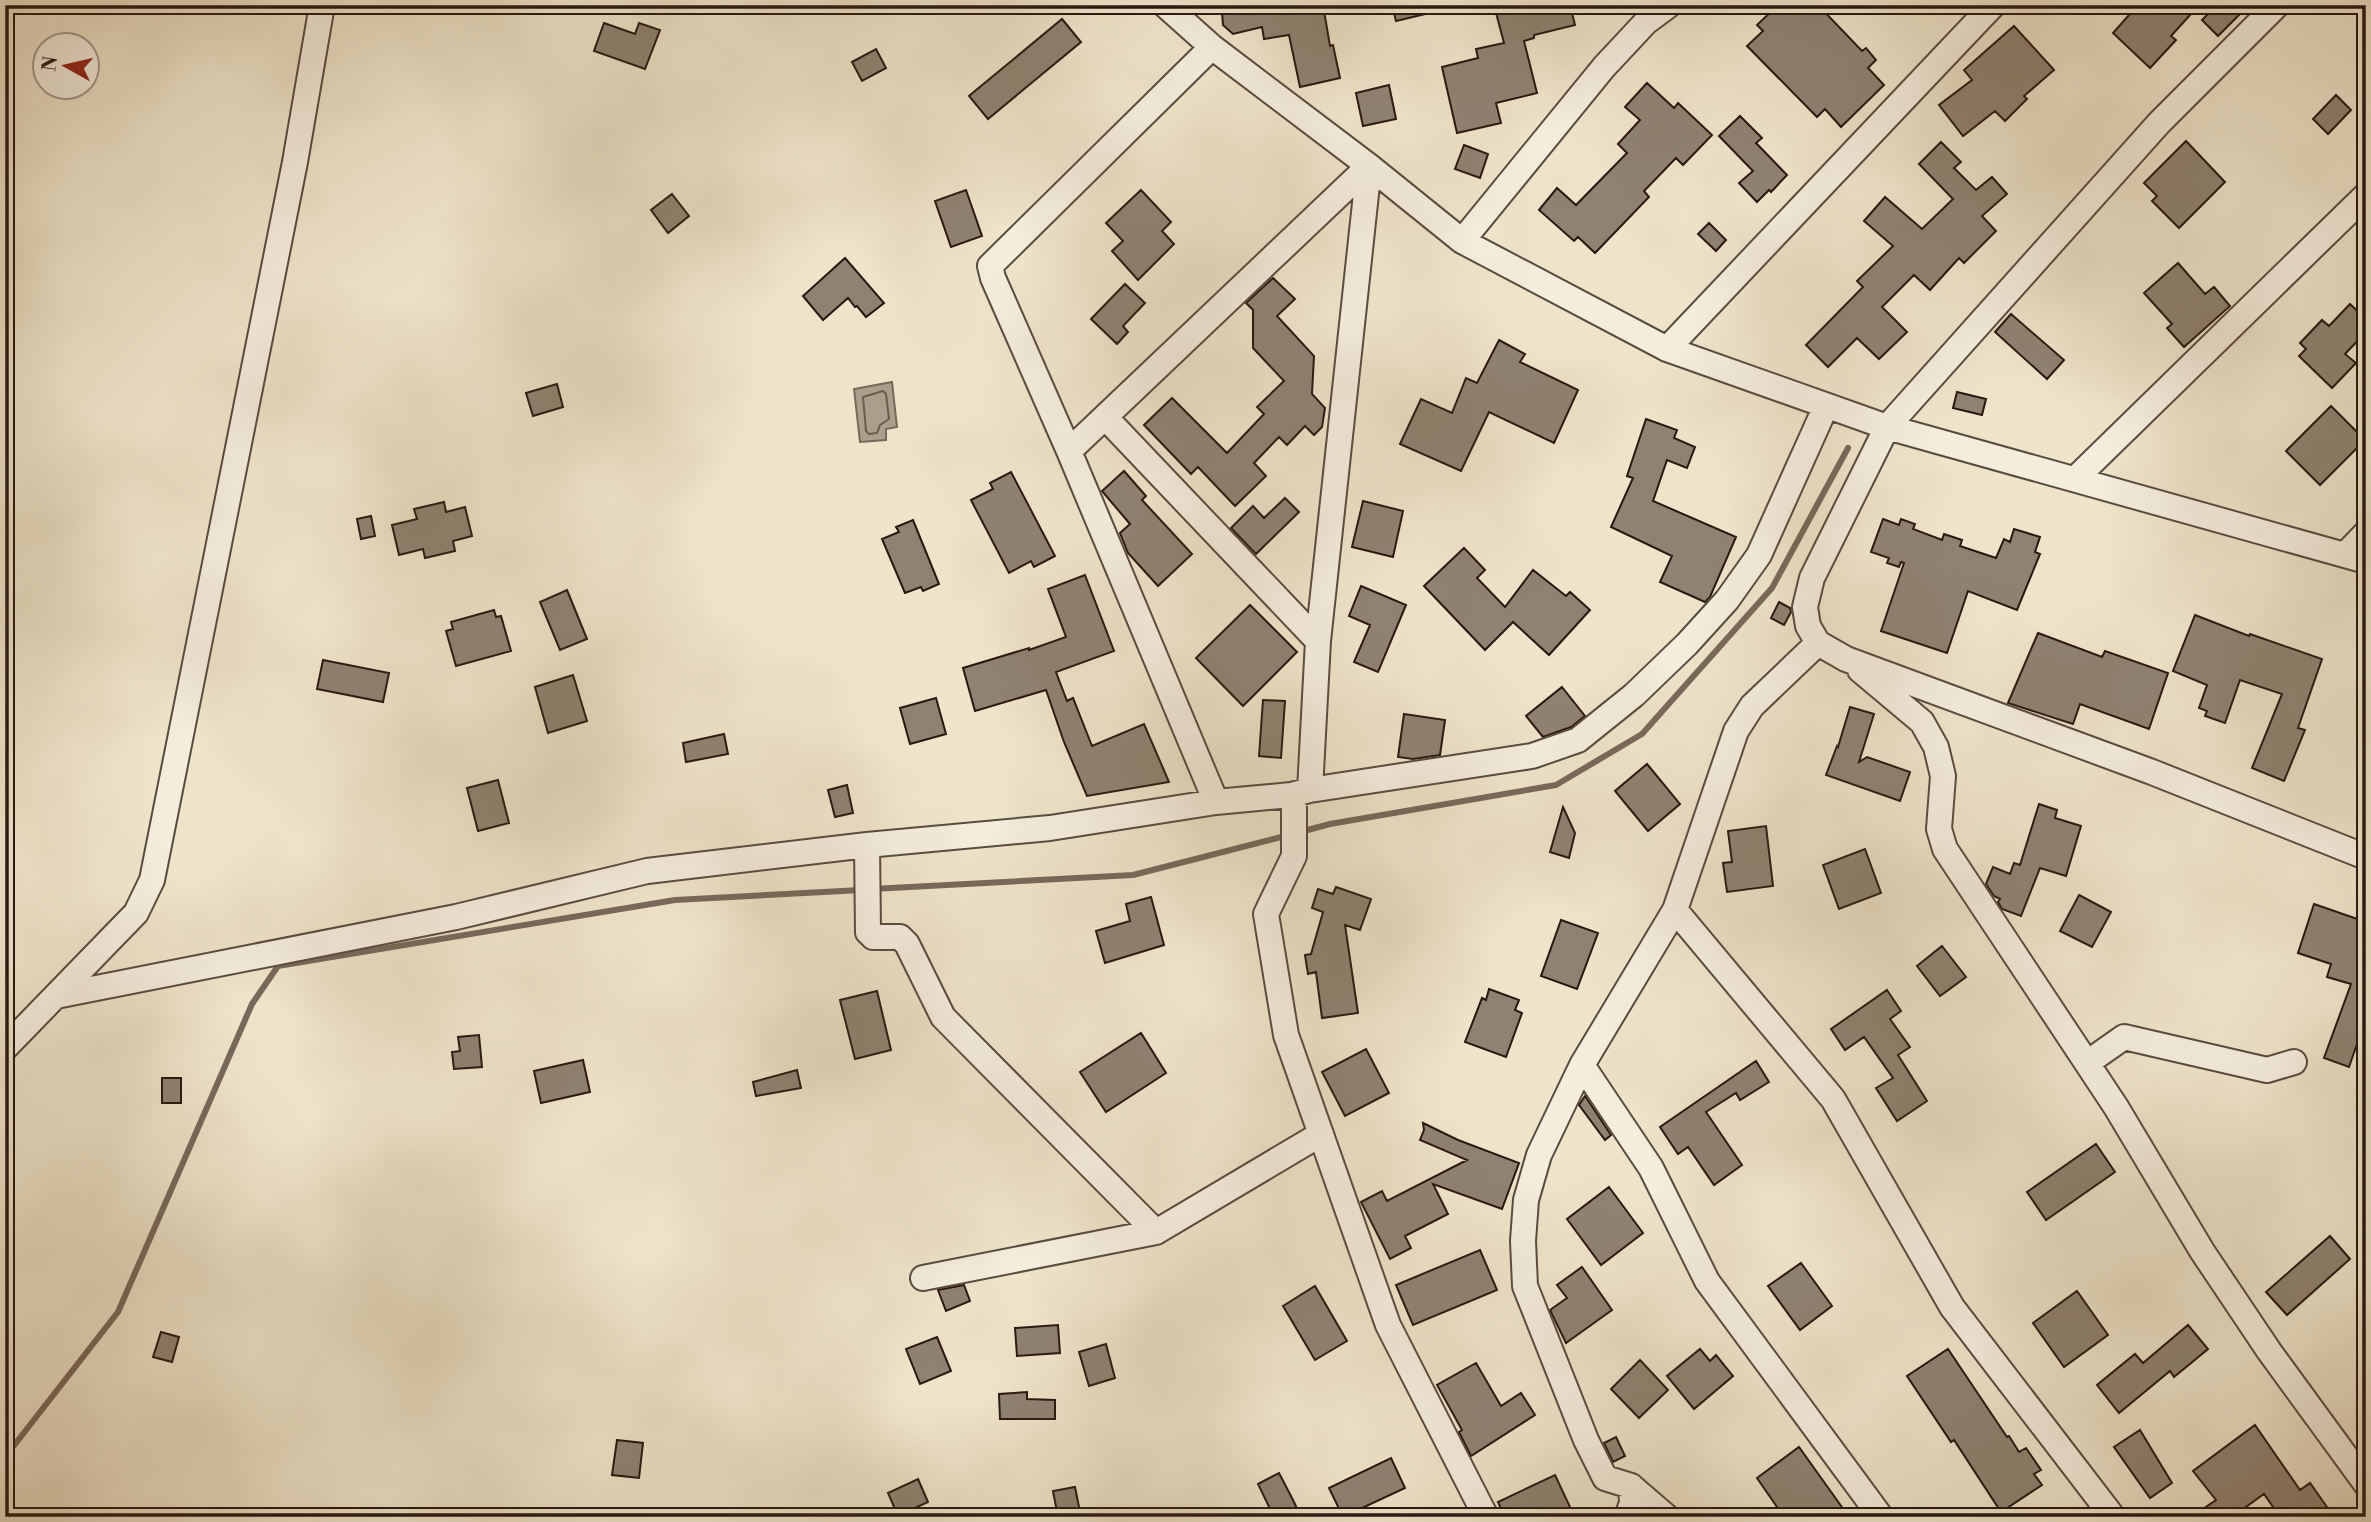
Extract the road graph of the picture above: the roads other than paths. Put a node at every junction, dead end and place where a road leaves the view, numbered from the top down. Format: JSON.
{"nodes":[{"id":1,"x":322,"y":5,"type":"edge"},
{"id":2,"x":1165,"y":5,"type":"edge"},
{"id":3,"x":1669,"y":5,"type":"edge"},
{"id":4,"x":1993,"y":5,"type":"edge"},
{"id":5,"x":2277,"y":5,"type":"edge"},
{"id":6,"x":1212,"y":47,"type":"junction"},
{"id":7,"x":1369,"y":166,"type":"junction"},
{"id":8,"x":2366,"y":195,"type":"edge"},
{"id":9,"x":1462,"y":241,"type":"junction"},
{"id":10,"x":1667,"y":349,"type":"junction"},
{"id":11,"x":1826,"y":406,"type":"junction"},
{"id":12,"x":1105,"y":417,"type":"junction"},
{"id":13,"x":1886,"y":427,"type":"junction"},
{"id":14,"x":1069,"y":451,"type":"junction"},
{"id":15,"x":2076,"y":479,"type":"junction"},
{"id":16,"x":2366,"y":533,"type":"edge"},
{"id":17,"x":2355,"y":558,"type":"edge"},
{"id":18,"x":1318,"y":641,"type":"junction"},
{"id":19,"x":1818,"y":643,"type":"junction"},
{"id":20,"x":1846,"y":659,"type":"junction"},
{"id":21,"x":1298,"y":798,"type":"junction"},
{"id":22,"x":1216,"y":802,"type":"junction"},
{"id":23,"x":867,"y":856,"type":"junction"},
{"id":24,"x":2366,"y":857,"type":"edge"},
{"id":25,"x":1675,"y":911,"type":"junction"},
{"id":26,"x":56,"y":996,"type":"junction"},
{"id":27,"x":5,"y":1048,"type":"edge"},
{"id":28,"x":2294,"y":1062,"type":"dead end"},
{"id":29,"x":2087,"y":1063,"type":"junction"},
{"id":30,"x":1582,"y":1065,"type":"junction"},
{"id":31,"x":1321,"y":1134,"type":"junction"},
{"id":32,"x":1156,"y":1232,"type":"junction"},
{"id":33,"x":923,"y":1278,"type":"dead end"},
{"id":34,"x":2366,"y":1484,"type":"edge"},
{"id":35,"x":1631,"y":1486,"type":"junction"},
{"id":36,"x":1486,"y":1517,"type":"edge"},
{"id":37,"x":1626,"y":1517,"type":"edge"},
{"id":38,"x":1667,"y":1517,"type":"edge"},
{"id":39,"x":1881,"y":1517,"type":"edge"},
{"id":40,"x":2113,"y":1517,"type":"edge"}],
"edges":[{"from":1,"to":26,"type":"street"},
{"from":2,"to":6,"type":"street"},
{"from":3,"to":9,"type":"street"},
{"from":4,"to":10,"type":"street"},
{"from":5,"to":13,"type":"street"},
{"from":6,"to":7,"type":"street"},
{"from":6,"to":14,"type":"street"},
{"from":7,"to":9,"type":"street"},
{"from":7,"to":12,"type":"street"},
{"from":7,"to":18,"type":"street"},
{"from":8,"to":15,"type":"street"},
{"from":9,"to":10,"type":"street"},
{"from":10,"to":11,"type":"street"},
{"from":11,"to":13,"type":"street"},
{"from":11,"to":21,"type":"street"},
{"from":12,"to":14,"type":"street"},
{"from":12,"to":18,"type":"street"},
{"from":13,"to":15,"type":"street"},
{"from":13,"to":19,"type":"street"},
{"from":14,"to":22,"type":"street"},
{"from":15,"to":17,"type":"street"},
{"from":16,"to":17,"type":"street"},
{"from":18,"to":21,"type":"street"},
{"from":19,"to":20,"type":"street"},
{"from":19,"to":25,"type":"street"},
{"from":20,"to":24,"type":"street"},
{"from":20,"to":29,"type":"street"},
{"from":21,"to":22,"type":"street"},
{"from":21,"to":31,"type":"street"},
{"from":22,"to":23,"type":"street"},
{"from":23,"to":26,"type":"street"},
{"from":23,"to":32,"type":"street"},
{"from":25,"to":30,"type":"street"},
{"from":25,"to":40,"type":"street"},
{"from":26,"to":27,"type":"street"},
{"from":28,"to":29,"type":"street"},
{"from":29,"to":34,"type":"street"},
{"from":30,"to":35,"type":"street"},
{"from":30,"to":39,"type":"street"},
{"from":31,"to":32,"type":"street"},
{"from":31,"to":36,"type":"street"},
{"from":32,"to":33,"type":"street"},
{"from":35,"to":37,"type":"street"},
{"from":35,"to":38,"type":"street"}]}
